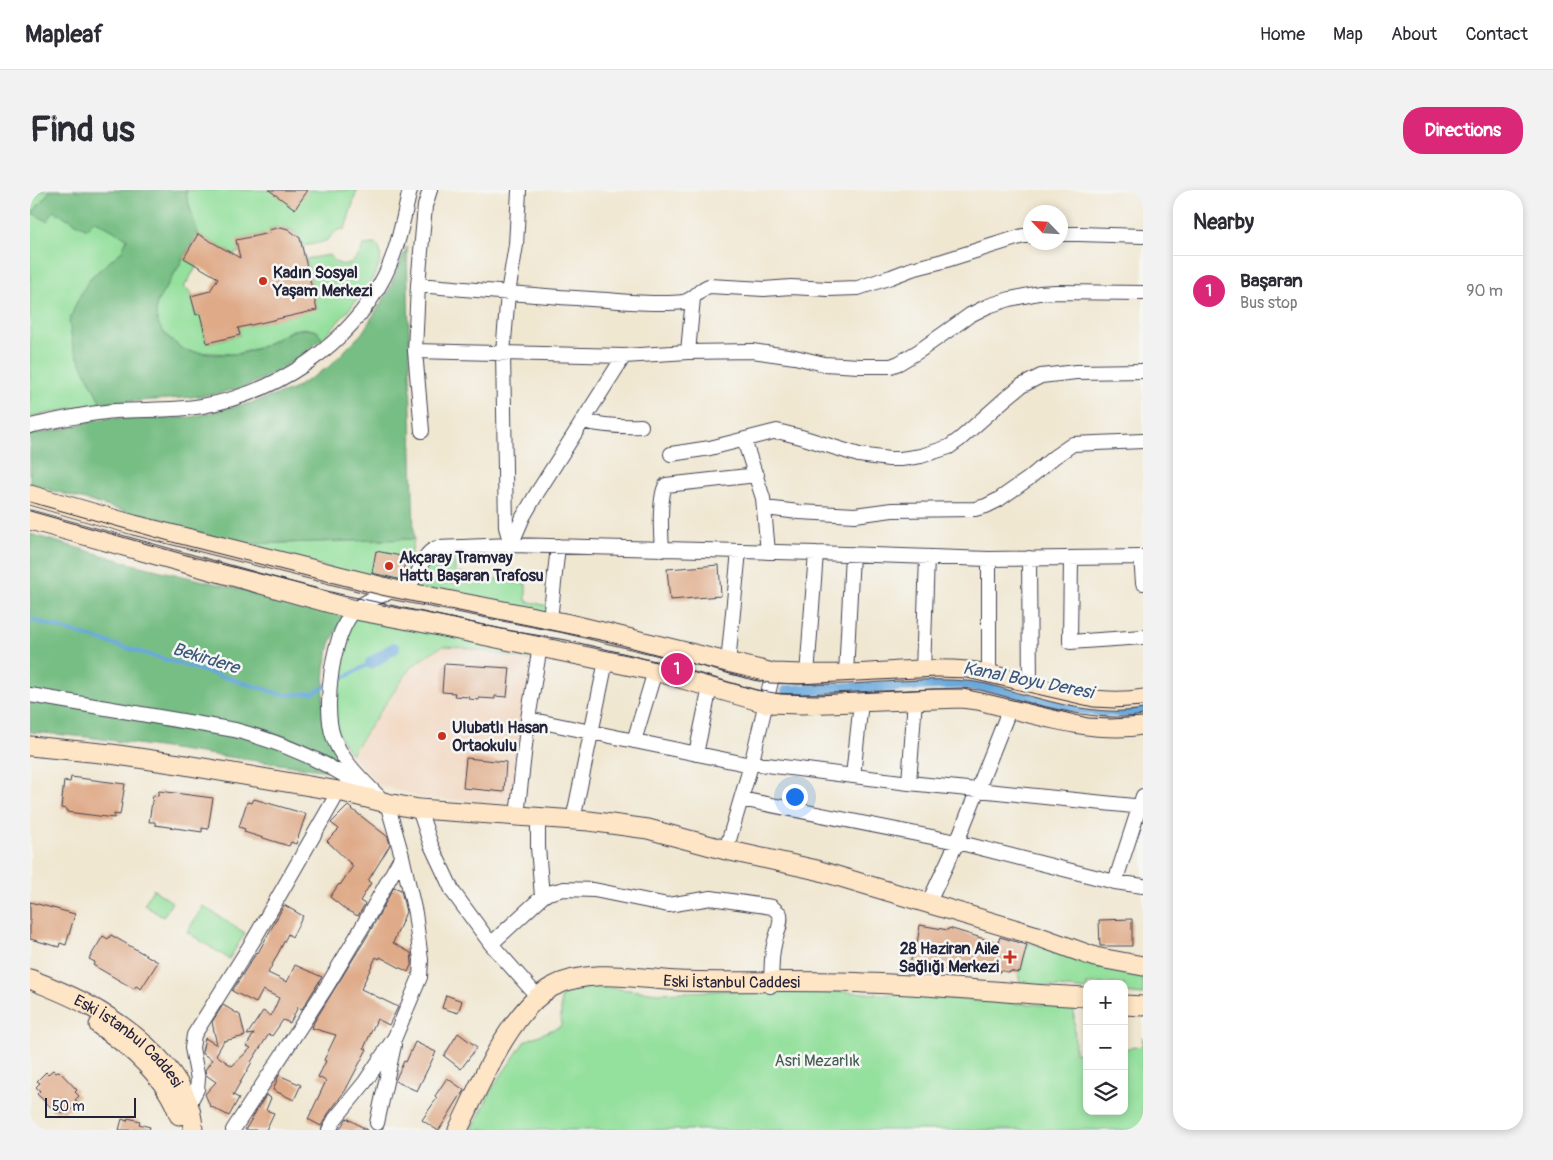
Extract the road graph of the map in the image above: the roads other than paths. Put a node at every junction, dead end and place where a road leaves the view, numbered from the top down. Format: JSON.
{"nodes":[{"id":1,"x":410,"y":190,"type":"edge"},
{"id":2,"x":430,"y":190,"type":"edge"},
{"id":3,"x":519,"y":191,"type":"edge"},
{"id":4,"x":1068,"y":234,"type":"edge"},
{"id":5,"x":1023,"y":236,"type":"edge"},
{"id":6,"x":1143,"y":236,"type":"edge"},
{"id":7,"x":418,"y":285,"type":"junction"},
{"id":8,"x":508,"y":293,"type":"junction"},
{"id":9,"x":1143,"y":293,"type":"edge"},
{"id":10,"x":693,"y":298,"type":"junction"},
{"id":11,"x":415,"y":351,"type":"junction"},
{"id":12,"x":688,"y":352,"type":"junction"},
{"id":13,"x":503,"y":353,"type":"junction"},
{"id":14,"x":624,"y":356,"type":"junction"},
{"id":15,"x":1143,"y":371,"type":"edge"},
{"id":16,"x":582,"y":421,"type":"junction"},
{"id":17,"x":30,"y":426,"type":"edge"},
{"id":18,"x":642,"y":426,"type":"dead end"},
{"id":19,"x":422,"y":431,"type":"dead end"},
{"id":20,"x":744,"y":440,"type":"junction"},
{"id":21,"x":1143,"y":441,"type":"edge"},
{"id":22,"x":671,"y":454,"type":"dead end"},
{"id":23,"x":756,"y":475,"type":"junction"},
{"id":24,"x":30,"y":495,"type":"edge"},
{"id":25,"x":765,"y":508,"type":"junction"},
{"id":26,"x":30,"y":520,"type":"edge"},
{"id":27,"x":511,"y":545,"type":"junction"},
{"id":28,"x":558,"y":546,"type":"junction"},
{"id":29,"x":662,"y":550,"type":"junction"},
{"id":30,"x":739,"y":551,"type":"junction"},
{"id":31,"x":768,"y":552,"type":"junction"},
{"id":32,"x":816,"y":553,"type":"junction"},
{"id":33,"x":852,"y":554,"type":"junction"},
{"id":34,"x":928,"y":557,"type":"junction"},
{"id":35,"x":1142,"y":557,"type":"edge"},
{"id":36,"x":1028,"y":558,"type":"junction"},
{"id":37,"x":989,"y":559,"type":"junction"},
{"id":38,"x":1071,"y":559,"type":"junction"},
{"id":39,"x":1143,"y":583,"type":"edge"},
{"id":40,"x":395,"y":590,"type":"junction"},
{"id":41,"x":355,"y":610,"type":"junction"},
{"id":42,"x":550,"y":620,"type":"junction"},
{"id":43,"x":1143,"y":637,"type":"edge"},
{"id":44,"x":540,"y":646,"type":"junction"},
{"id":45,"x":606,"y":661,"type":"junction"},
{"id":46,"x":728,"y":663,"type":"junction"},
{"id":47,"x":655,"y":671,"type":"junction"},
{"id":48,"x":922,"y":671,"type":"junction"},
{"id":49,"x":846,"y":674,"type":"junction"},
{"id":50,"x":989,"y":674,"type":"junction"},
{"id":51,"x":807,"y":675,"type":"junction"},
{"id":52,"x":1030,"y":686,"type":"junction"},
{"id":53,"x":710,"y":687,"type":"junction"},
{"id":54,"x":769,"y":688,"type":"junction"},
{"id":55,"x":30,"y":695,"type":"edge"},
{"id":56,"x":915,"y":699,"type":"junction"},
{"id":57,"x":1143,"y":699,"type":"edge"},
{"id":58,"x":861,"y":702,"type":"junction"},
{"id":59,"x":1010,"y":708,"type":"junction"},
{"id":60,"x":528,"y":719,"type":"junction"},
{"id":61,"x":1143,"y":725,"type":"edge"},
{"id":62,"x":592,"y":732,"type":"junction"},
{"id":63,"x":634,"y":741,"type":"junction"},
{"id":64,"x":30,"y":746,"type":"edge"},
{"id":65,"x":696,"y":754,"type":"junction"},
{"id":66,"x":751,"y":764,"type":"junction"},
{"id":67,"x":853,"y":776,"type":"junction"},
{"id":68,"x":909,"y":783,"type":"junction"},
{"id":69,"x":978,"y":789,"type":"junction"},
{"id":70,"x":339,"y":792,"type":"junction"},
{"id":71,"x":741,"y":799,"type":"junction"},
{"id":72,"x":385,"y":803,"type":"junction"},
{"id":73,"x":1142,"y":803,"type":"edge"},
{"id":74,"x":419,"y":809,"type":"junction"},
{"id":75,"x":517,"y":816,"type":"junction"},
{"id":76,"x":538,"y":817,"type":"junction"},
{"id":77,"x":573,"y":820,"type":"junction"},
{"id":78,"x":957,"y":842,"type":"junction"},
{"id":79,"x":726,"y":850,"type":"junction"},
{"id":80,"x":402,"y":856,"type":"junction"},
{"id":81,"x":1115,"y":882,"type":"junction"},
{"id":82,"x":1143,"y":886,"type":"edge"},
{"id":83,"x":542,"y":898,"type":"junction"},
{"id":84,"x":928,"y":904,"type":"junction"},
{"id":85,"x":491,"y":944,"type":"junction"},
{"id":86,"x":1143,"y":966,"type":"edge"},
{"id":87,"x":30,"y":979,"type":"edge"},
{"id":88,"x":771,"y":984,"type":"junction"},
{"id":89,"x":30,"y":992,"type":"edge"},
{"id":90,"x":538,"y":997,"type":"junction"},
{"id":91,"x":1083,"y":997,"type":"edge"},
{"id":92,"x":1128,"y":999,"type":"edge"},
{"id":93,"x":1143,"y":1000,"type":"edge"},
{"id":94,"x":1083,"y":1003,"type":"edge"},
{"id":95,"x":1128,"y":1005,"type":"edge"},
{"id":96,"x":1143,"y":1006,"type":"edge"},
{"id":97,"x":396,"y":1037,"type":"junction"},
{"id":98,"x":188,"y":1104,"type":"junction"},
{"id":99,"x":377,"y":1123,"type":"dead end"},
{"id":100,"x":183,"y":1130,"type":"edge"},
{"id":101,"x":193,"y":1130,"type":"edge"},
{"id":102,"x":233,"y":1130,"type":"edge"},
{"id":103,"x":329,"y":1130,"type":"edge"},
{"id":104,"x":458,"y":1130,"type":"edge"},
{"id":105,"x":465,"y":1130,"type":"edge"}],
"edges":[{"from":1,"to":17,"type":"street"},
{"from":2,"to":7,"type":"street"},
{"from":3,"to":8,"type":"street"},
{"from":4,"to":6,"type":"street"},
{"from":5,"to":10,"type":"street"},
{"from":7,"to":8,"type":"street"},
{"from":7,"to":11,"type":"street"},
{"from":8,"to":10,"type":"street"},
{"from":8,"to":13,"type":"street"},
{"from":9,"to":12,"type":"street"},
{"from":10,"to":12,"type":"street"},
{"from":11,"to":13,"type":"street"},
{"from":11,"to":19,"type":"street"},
{"from":12,"to":14,"type":"street"},
{"from":13,"to":14,"type":"street"},
{"from":13,"to":27,"type":"street"},
{"from":14,"to":16,"type":"street"},
{"from":15,"to":20,"type":"street"},
{"from":16,"to":18,"type":"street"},
{"from":16,"to":27,"type":"street"},
{"from":20,"to":22,"type":"street"},
{"from":20,"to":23,"type":"street"},
{"from":21,"to":25,"type":"street"},
{"from":23,"to":25,"type":"street"},
{"from":23,"to":29,"type":"street"},
{"from":24,"to":40,"type":"main road"},
{"from":25,"to":31,"type":"street"},
{"from":26,"to":41,"type":"main road"},
{"from":27,"to":28,"type":"street"},
{"from":27,"to":40,"type":"street"},
{"from":28,"to":29,"type":"street"},
{"from":28,"to":42,"type":"street"},
{"from":29,"to":30,"type":"street"},
{"from":30,"to":31,"type":"street"},
{"from":30,"to":46,"type":"street"},
{"from":31,"to":32,"type":"street"},
{"from":32,"to":33,"type":"street"},
{"from":32,"to":51,"type":"street"},
{"from":33,"to":34,"type":"street"},
{"from":33,"to":49,"type":"street"},
{"from":34,"to":37,"type":"street"},
{"from":34,"to":48,"type":"street"},
{"from":35,"to":38,"type":"street"},
{"from":35,"to":39,"type":"street"},
{"from":36,"to":37,"type":"street"},
{"from":36,"to":38,"type":"street"},
{"from":36,"to":52,"type":"street"},
{"from":37,"to":50,"type":"street"},
{"from":38,"to":43,"type":"street"},
{"from":40,"to":41,"type":"street"},
{"from":40,"to":42,"type":"main road"},
{"from":41,"to":44,"type":"main road"},
{"from":41,"to":72,"type":"street"},
{"from":42,"to":46,"type":"main road"},
{"from":44,"to":45,"type":"main road"},
{"from":44,"to":60,"type":"street"},
{"from":45,"to":47,"type":"main road"},
{"from":45,"to":62,"type":"street"},
{"from":46,"to":54,"type":"main road"},
{"from":47,"to":53,"type":"main road"},
{"from":47,"to":63,"type":"street"},
{"from":48,"to":49,"type":"main road"},
{"from":48,"to":50,"type":"main road"},
{"from":49,"to":51,"type":"main road"},
{"from":50,"to":52,"type":"main road"},
{"from":51,"to":54,"type":"main road"},
{"from":52,"to":57,"type":"main road"},
{"from":53,"to":54,"type":"main road"},
{"from":53,"to":65,"type":"street"},
{"from":54,"to":58,"type":"main road"},
{"from":54,"to":66,"type":"street"},
{"from":55,"to":72,"type":"street"},
{"from":56,"to":58,"type":"main road"},
{"from":56,"to":59,"type":"main road"},
{"from":56,"to":68,"type":"street"},
{"from":58,"to":67,"type":"street"},
{"from":59,"to":61,"type":"main road"},
{"from":59,"to":69,"type":"street"},
{"from":60,"to":62,"type":"street"},
{"from":60,"to":75,"type":"street"},
{"from":62,"to":63,"type":"street"},
{"from":62,"to":77,"type":"street"},
{"from":63,"to":65,"type":"street"},
{"from":64,"to":70,"type":"main road"},
{"from":65,"to":66,"type":"street"},
{"from":66,"to":67,"type":"street"},
{"from":66,"to":71,"type":"street"},
{"from":67,"to":68,"type":"street"},
{"from":68,"to":69,"type":"street"},
{"from":69,"to":73,"type":"street"},
{"from":69,"to":78,"type":"street"},
{"from":70,"to":72,"type":"main road"},
{"from":70,"to":98,"type":"street"},
{"from":71,"to":78,"type":"street"},
{"from":71,"to":79,"type":"street"},
{"from":72,"to":74,"type":"main road"},
{"from":72,"to":80,"type":"street"},
{"from":73,"to":81,"type":"street"},
{"from":74,"to":75,"type":"main road"},
{"from":74,"to":85,"type":"street"},
{"from":75,"to":76,"type":"main road"},
{"from":76,"to":77,"type":"main road"},
{"from":76,"to":83,"type":"street"},
{"from":77,"to":79,"type":"main road"},
{"from":78,"to":81,"type":"street"},
{"from":78,"to":84,"type":"street"},
{"from":79,"to":84,"type":"main road"},
{"from":80,"to":97,"type":"street"},
{"from":80,"to":102,"type":"street"},
{"from":81,"to":82,"type":"street"},
{"from":83,"to":85,"type":"street"},
{"from":83,"to":88,"type":"street"},
{"from":84,"to":86,"type":"main road"},
{"from":85,"to":90,"type":"street"},
{"from":87,"to":98,"type":"main road","name":"Eski İstanbul Caddesi"},
{"from":88,"to":90,"type":"main road","name":"Eski İstanbul Caddesi"},
{"from":88,"to":91,"type":"main road","name":"Eski İstanbul Caddesi"},
{"from":88,"to":94,"type":"main road","name":"Eski İstanbul Caddesi"},
{"from":88,"to":105,"type":"main road","name":"Eski İstanbul Caddesi"},
{"from":89,"to":100,"type":"main road","name":"Eski İstanbul Caddesi"},
{"from":90,"to":104,"type":"main road","name":"Eski İstanbul Caddesi"},
{"from":92,"to":93,"type":"main road"},
{"from":95,"to":96,"type":"main road"},
{"from":97,"to":99,"type":"street"},
{"from":97,"to":103,"type":"street"},
{"from":98,"to":101,"type":"main road","name":"Eski İstanbul Caddesi"}]}
